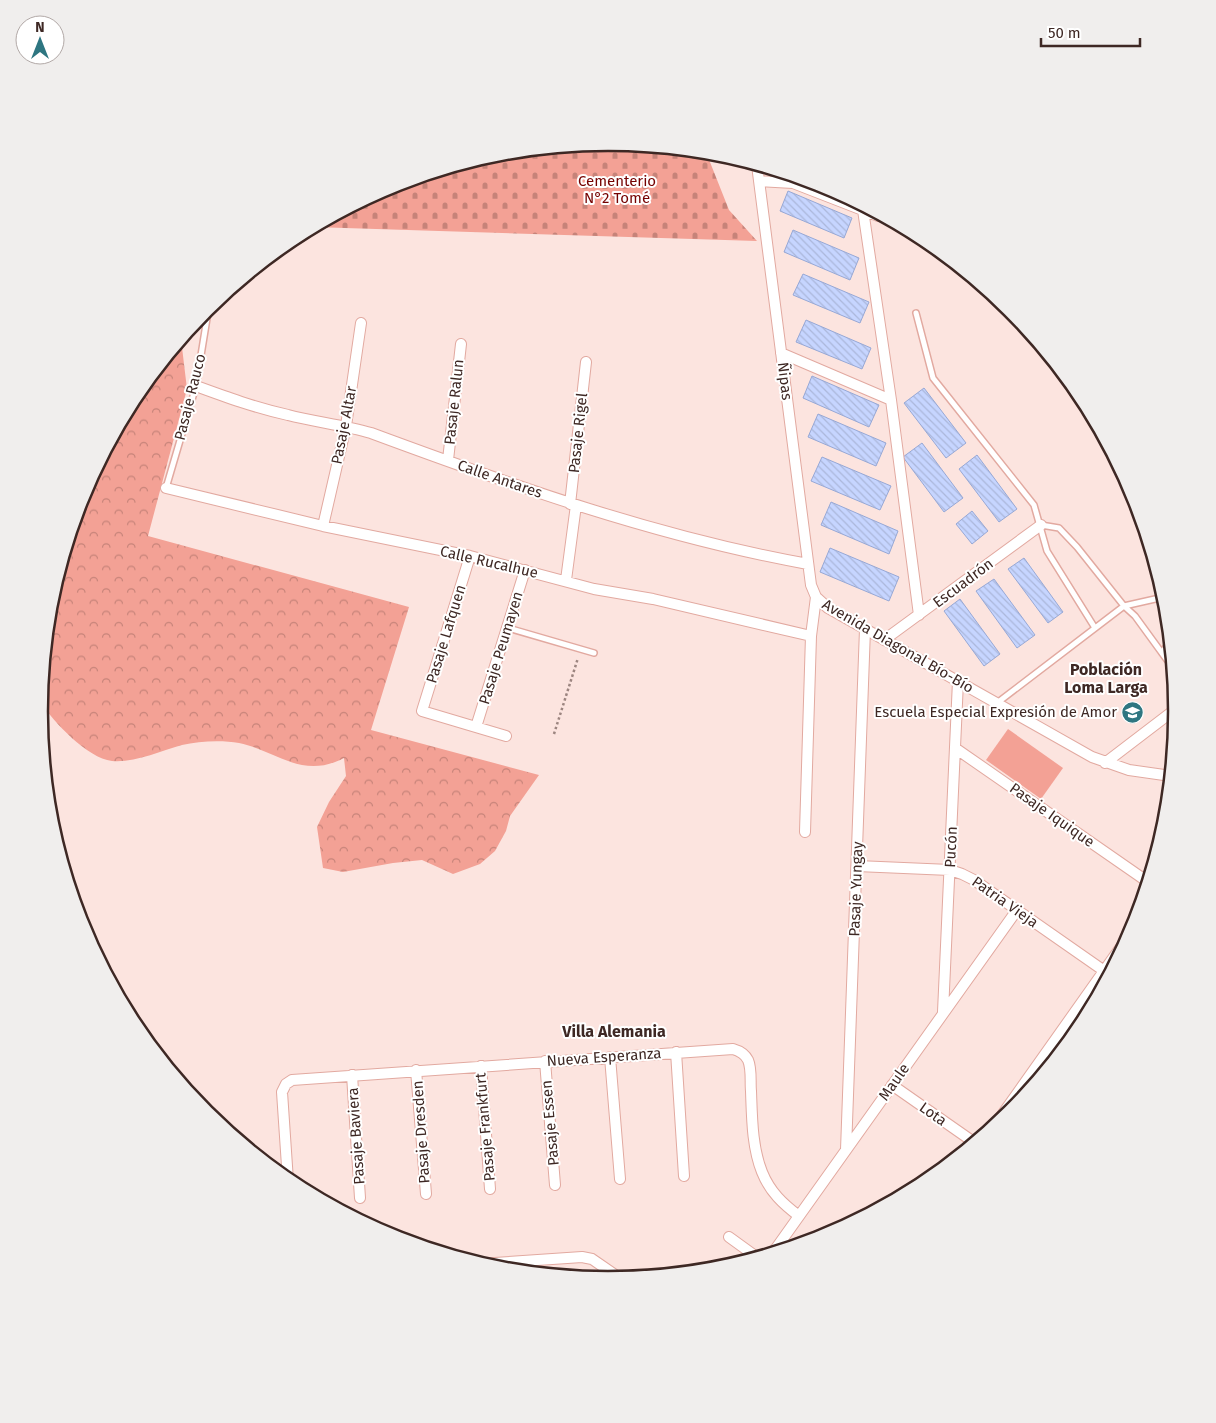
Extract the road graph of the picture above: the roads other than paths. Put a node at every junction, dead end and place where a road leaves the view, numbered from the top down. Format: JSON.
{"nodes":[{"id":1,"x":759,"y":172,"type":"edge"},
{"id":2,"x":760,"y":181,"type":"junction"},
{"id":3,"x":825,"y":195,"type":"edge"},
{"id":4,"x":863,"y":213,"type":"edge"},
{"id":5,"x":916,"y":313,"type":"dead end"},
{"id":6,"x":207,"y":321,"type":"edge"},
{"id":7,"x":361,"y":323,"type":"dead end"},
{"id":8,"x":461,"y":344,"type":"dead end"},
{"id":9,"x":781,"y":353,"type":"junction"},
{"id":10,"x":586,"y":362,"type":"dead end"},
{"id":11,"x":196,"y":386,"type":"junction"},
{"id":12,"x":891,"y":400,"type":"junction"},
{"id":13,"x":346,"y":426,"type":"junction"},
{"id":14,"x":448,"y":460,"type":"junction"},
{"id":15,"x":166,"y":488,"type":"joint"},
{"id":16,"x":573,"y":505,"type":"junction"},
{"id":17,"x":1041,"y":525,"type":"junction"},
{"id":18,"x":323,"y":526,"type":"junction"},
{"id":19,"x":470,"y":556,"type":"junction"},
{"id":20,"x":808,"y":564,"type":"junction"},
{"id":21,"x":525,"y":570,"type":"junction"},
{"id":22,"x":566,"y":580,"type":"junction"},
{"id":23,"x":816,"y":597,"type":"junction"},
{"id":24,"x":1157,"y":598,"type":"edge"},
{"id":25,"x":1124,"y":606,"type":"junction"},
{"id":26,"x":919,"y":615,"type":"junction"},
{"id":27,"x":508,"y":628,"type":"junction"},
{"id":28,"x":1095,"y":628,"type":"junction"},
{"id":29,"x":865,"y":629,"type":"junction"},
{"id":30,"x":812,"y":636,"type":"junction"},
{"id":31,"x":884,"y":640,"type":"junction"},
{"id":32,"x":1165,"y":649,"type":"edge"},
{"id":33,"x":594,"y":653,"type":"dead end"},
{"id":34,"x":1162,"y":653,"type":"junction"},
{"id":35,"x":1166,"y":658,"type":"edge"},
{"id":36,"x":958,"y":681,"type":"junction"},
{"id":37,"x":997,"y":704,"type":"junction"},
{"id":38,"x":1168,"y":715,"type":"edge"},
{"id":39,"x":476,"y":727,"type":"junction"},
{"id":40,"x":506,"y":736,"type":"dead end"},
{"id":41,"x":955,"y":748,"type":"junction"},
{"id":42,"x":1105,"y":762,"type":"junction"},
{"id":43,"x":1165,"y":775,"type":"edge"},
{"id":44,"x":804,"y":832,"type":"dead end"},
{"id":45,"x":856,"y":866,"type":"junction"},
{"id":46,"x":950,"y":870,"type":"junction"},
{"id":47,"x":1143,"y":878,"type":"edge"},
{"id":48,"x":1016,"y":910,"type":"junction"},
{"id":49,"x":1104,"y":971,"type":"edge"},
{"id":50,"x":1093,"y":992,"type":"edge"},
{"id":51,"x":943,"y":1013,"type":"junction"},
{"id":52,"x":676,"y":1052,"type":"junction"},
{"id":53,"x":610,"y":1057,"type":"junction"},
{"id":54,"x":545,"y":1061,"type":"junction"},
{"id":55,"x":480,"y":1066,"type":"junction"},
{"id":56,"x":416,"y":1070,"type":"junction"},
{"id":57,"x":352,"y":1075,"type":"junction"},
{"id":58,"x":892,"y":1085,"type":"junction"},
{"id":59,"x":1021,"y":1090,"type":"edge"},
{"id":60,"x":969,"y":1140,"type":"edge"},
{"id":61,"x":846,"y":1150,"type":"junction"},
{"id":62,"x":287,"y":1171,"type":"edge"},
{"id":63,"x":684,"y":1176,"type":"dead end"},
{"id":64,"x":620,"y":1179,"type":"dead end"},
{"id":65,"x":555,"y":1185,"type":"dead end"},
{"id":66,"x":490,"y":1189,"type":"dead end"},
{"id":67,"x":426,"y":1194,"type":"dead end"},
{"id":68,"x":360,"y":1198,"type":"dead end"},
{"id":69,"x":799,"y":1216,"type":"junction"},
{"id":70,"x":728,"y":1237,"type":"dead end"},
{"id":71,"x":778,"y":1245,"type":"edge"},
{"id":72,"x":751,"y":1253,"type":"edge"},
{"id":73,"x":506,"y":1262,"type":"edge"},
{"id":74,"x":610,"y":1272,"type":"edge"}],
"edges":[{"from":1,"to":2,"type":"street","name":"Ñipas"},
{"from":2,"to":3,"type":"street"},
{"from":2,"to":9,"type":"street","name":"Ñipas"},
{"from":4,"to":12,"type":"street"},
{"from":5,"to":17,"type":"lane"},
{"from":6,"to":11,"type":"lane","name":"Pasaje Rauco"},
{"from":7,"to":13,"type":"street","name":"Pasaje Altar"},
{"from":8,"to":14,"type":"street","name":"Pasaje Ralun"},
{"from":9,"to":12,"type":"street"},
{"from":9,"to":20,"type":"street","name":"Ñipas"},
{"from":10,"to":16,"type":"street","name":"Pasaje Rigel"},
{"from":11,"to":13,"type":"street","name":"Calle Antares"},
{"from":11,"to":15,"type":"lane","name":"Pasaje Rauco"},
{"from":12,"to":26,"type":"street"},
{"from":13,"to":14,"type":"street","name":"Calle Antares"},
{"from":13,"to":18,"type":"street","name":"Pasaje Altar"},
{"from":14,"to":16,"type":"street","name":"Calle Antares"},
{"from":15,"to":18,"type":"street","name":"Calle Rucalhue"},
{"from":16,"to":20,"type":"street","name":"Calle Antares"},
{"from":16,"to":22,"type":"street"},
{"from":17,"to":25,"type":"lane"},
{"from":17,"to":26,"type":"street","name":"Escuadrón"},
{"from":17,"to":28,"type":"lane"},
{"from":18,"to":19,"type":"street","name":"Calle Rucalhue"},
{"from":19,"to":21,"type":"street","name":"Calle Rucalhue"},
{"from":19,"to":39,"type":"street","name":"Pasaje Lafquen"},
{"from":20,"to":23,"type":"street","name":"Ñipas"},
{"from":21,"to":22,"type":"street","name":"Calle Rucalhue"},
{"from":21,"to":27,"type":"street","name":"Pasaje Peumayen"},
{"from":22,"to":30,"type":"street","name":"Calle Rucalhue"},
{"from":23,"to":29,"type":"street","name":"Avenida Diagonal Bío-Bío"},
{"from":23,"to":30,"type":"street"},
{"from":24,"to":25,"type":"lane"},
{"from":25,"to":28,"type":"lane"},
{"from":25,"to":34,"type":"lane"},
{"from":26,"to":31,"type":"street","name":"Escuadrón"},
{"from":27,"to":33,"type":"lane"},
{"from":27,"to":39,"type":"street","name":"Pasaje Peumayen"},
{"from":28,"to":37,"type":"lane"},
{"from":29,"to":31,"type":"street","name":"Avenida Diagonal Bío-Bío"},
{"from":29,"to":45,"type":"street","name":"Pasaje Yungay"},
{"from":30,"to":44,"type":"street"},
{"from":31,"to":36,"type":"street","name":"Avenida Diagonal Bío-Bío"},
{"from":32,"to":34,"type":"lane"},
{"from":34,"to":35,"type":"lane"},
{"from":36,"to":37,"type":"street","name":"Avenida Diagonal Bío-Bío"},
{"from":36,"to":41,"type":"street","name":"Pucón"},
{"from":37,"to":42,"type":"street","name":"Avenida Diagonal Bío-Bío"},
{"from":38,"to":42,"type":"street"},
{"from":39,"to":40,"type":"street"},
{"from":41,"to":46,"type":"street","name":"Pucón"},
{"from":41,"to":47,"type":"street","name":"Pasaje Iquique"},
{"from":42,"to":43,"type":"street","name":"Avenida Diagonal Bío-Bío"},
{"from":45,"to":46,"type":"street","name":"Patria Vieja"},
{"from":45,"to":61,"type":"street","name":"Pasaje Yungay"},
{"from":46,"to":48,"type":"street","name":"Patria Vieja"},
{"from":46,"to":51,"type":"street","name":"Pucón"},
{"from":48,"to":49,"type":"street","name":"Patria Vieja"},
{"from":48,"to":51,"type":"street","name":"Maule"},
{"from":50,"to":59,"type":"street"},
{"from":51,"to":58,"type":"street","name":"Maule"},
{"from":52,"to":53,"type":"street","name":"Nueva Esperanza"},
{"from":52,"to":63,"type":"street"},
{"from":52,"to":69,"type":"street","name":"Nueva Esperanza"},
{"from":53,"to":54,"type":"street","name":"Nueva Esperanza"},
{"from":53,"to":64,"type":"street"},
{"from":54,"to":55,"type":"street","name":"Nueva Esperanza"},
{"from":54,"to":65,"type":"street","name":"Pasaje Essen"},
{"from":55,"to":56,"type":"street","name":"Nueva Esperanza"},
{"from":55,"to":66,"type":"street","name":"Pasaje Frankfurt"},
{"from":56,"to":57,"type":"street","name":"Nueva Esperanza"},
{"from":56,"to":67,"type":"street","name":"Pasaje Dresden"},
{"from":57,"to":62,"type":"street","name":"Nueva Esperanza"},
{"from":57,"to":68,"type":"street","name":"Pasaje Baviera"},
{"from":58,"to":60,"type":"street","name":"Lota"},
{"from":58,"to":61,"type":"street","name":"Maule"},
{"from":61,"to":69,"type":"street","name":"Maule"},
{"from":69,"to":71,"type":"street","name":"Maule"},
{"from":70,"to":72,"type":"street"},
{"from":73,"to":74,"type":"street"}]}
